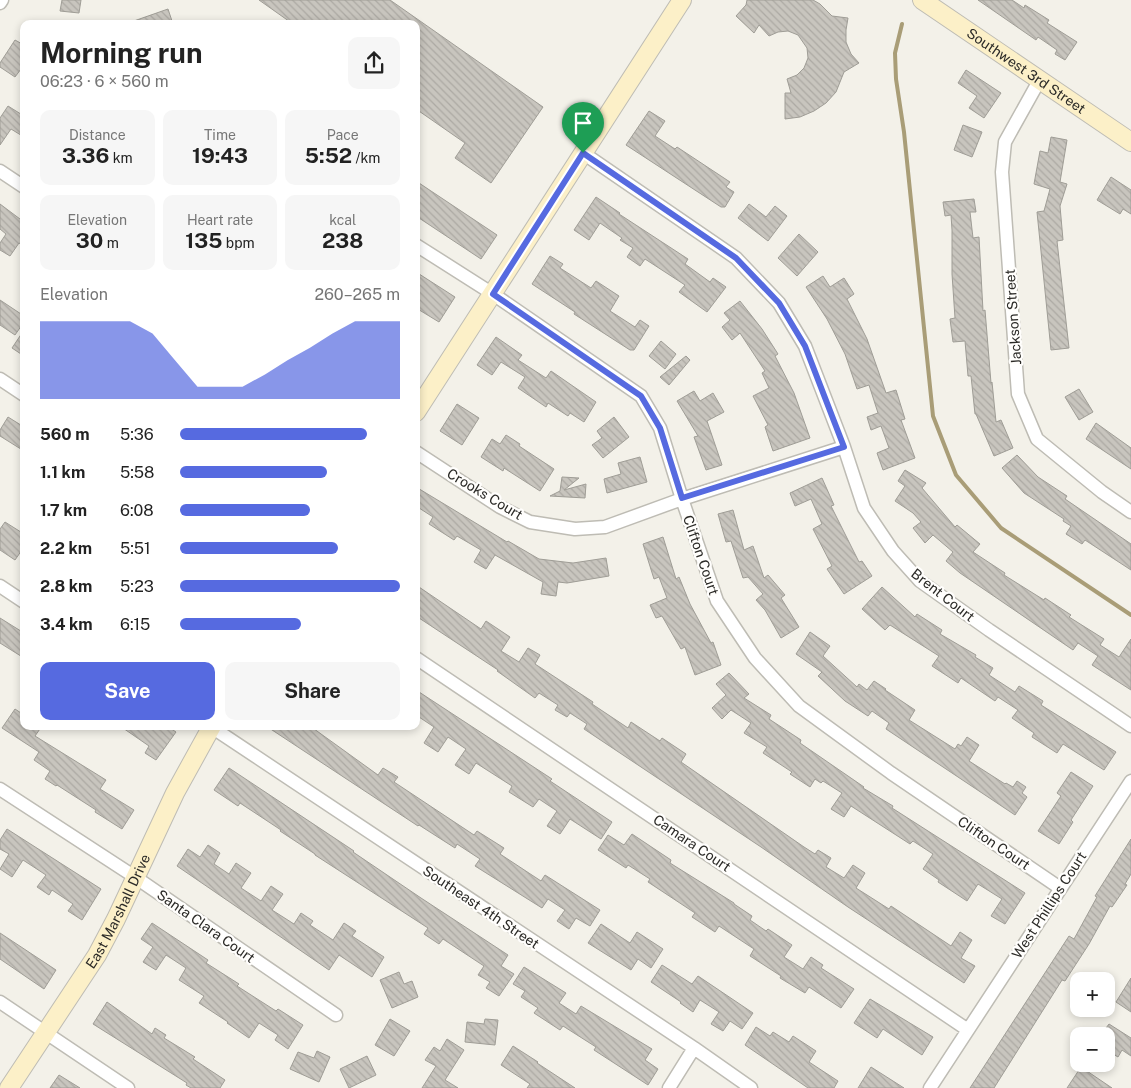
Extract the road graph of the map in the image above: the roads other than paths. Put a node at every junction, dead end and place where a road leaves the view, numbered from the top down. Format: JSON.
{"nodes":[{"id":1,"x":682,"y":0,"type":"edge"},
{"id":2,"x":922,"y":0,"type":"edge"},
{"id":3,"x":1039,"y":81,"type":"junction"},
{"id":4,"x":1131,"y":142,"type":"edge"},
{"id":5,"x":583,"y":153,"type":"junction"},
{"id":6,"x":0,"y":172,"type":"edge"},
{"id":7,"x":20,"y":185,"type":"edge"},
{"id":8,"x":420,"y":248,"type":"edge"},
{"id":9,"x":493,"y":294,"type":"junction"},
{"id":10,"x":0,"y":379,"type":"edge"},
{"id":11,"x":20,"y":392,"type":"edge"},
{"id":12,"x":420,"y":406,"type":"edge"},
{"id":13,"x":844,"y":447,"type":"junction"},
{"id":14,"x":420,"y":455,"type":"edge"},
{"id":15,"x":682,"y":498,"type":"junction"},
{"id":16,"x":1131,"y":512,"type":"edge"},
{"id":17,"x":0,"y":586,"type":"edge"},
{"id":18,"x":20,"y":599,"type":"edge"},
{"id":19,"x":420,"y":661,"type":"edge"},
{"id":20,"x":1131,"y":726,"type":"edge"},
{"id":21,"x":209,"y":730,"type":"edge"},
{"id":22,"x":216,"y":730,"type":"edge"},
{"id":23,"x":1131,"y":781,"type":"edge"},
{"id":24,"x":0,"y":789,"type":"edge"},
{"id":25,"x":135,"y":877,"type":"junction"},
{"id":26,"x":1060,"y":888,"type":"junction"},
{"id":27,"x":0,"y":1002,"type":"edge"},
{"id":28,"x":336,"y":1015,"type":"dead end"},
{"id":29,"x":968,"y":1030,"type":"junction"},
{"id":30,"x":45,"y":1032,"type":"junction"},
{"id":31,"x":694,"y":1048,"type":"junction"},
{"id":32,"x":9,"y":1088,"type":"edge"},
{"id":33,"x":128,"y":1088,"type":"edge"},
{"id":34,"x":669,"y":1088,"type":"edge"},
{"id":35,"x":751,"y":1088,"type":"edge"},
{"id":36,"x":930,"y":1088,"type":"edge"}],
"edges":[{"from":1,"to":5,"type":"main road"},
{"from":2,"to":3,"type":"main road","name":"Southwest 3rd Street"},
{"from":3,"to":4,"type":"main road","name":"Southwest 3rd Street"},
{"from":3,"to":16,"type":"street","name":"Jackson Street"},
{"from":5,"to":9,"type":"main road"},
{"from":5,"to":13,"type":"street","name":"Brent Court"},
{"from":6,"to":7,"type":"street"},
{"from":8,"to":9,"type":"street","name":"Clifton Court"},
{"from":9,"to":12,"type":"main road"},
{"from":9,"to":15,"type":"street","name":"Clifton Court"},
{"from":10,"to":11,"type":"street"},
{"from":13,"to":15,"type":"street","name":"Crooks Court"},
{"from":13,"to":20,"type":"street","name":"Brent Court"},
{"from":14,"to":15,"type":"street","name":"Crooks Court"},
{"from":15,"to":26,"type":"street","name":"Clifton Court"},
{"from":17,"to":18,"type":"street"},
{"from":19,"to":29,"type":"street","name":"Camara Court"},
{"from":21,"to":25,"type":"main road","name":"East Marshall Drive"},
{"from":22,"to":31,"type":"street","name":"Southeast 4th Street"},
{"from":23,"to":26,"type":"street","name":"West Phillips Court"},
{"from":24,"to":25,"type":"street","name":"Santa Clara Court"},
{"from":25,"to":28,"type":"street","name":"Santa Clara Court"},
{"from":25,"to":30,"type":"main road","name":"East Marshall Drive"},
{"from":26,"to":29,"type":"street","name":"West Phillips Court"},
{"from":27,"to":30,"type":"street"},
{"from":29,"to":36,"type":"street","name":"West Phillips Court"},
{"from":30,"to":32,"type":"main road","name":"East Marshall Drive"},
{"from":30,"to":33,"type":"street"},
{"from":31,"to":34,"type":"street"},
{"from":31,"to":35,"type":"street","name":"Southeast 4th Street"}]}
